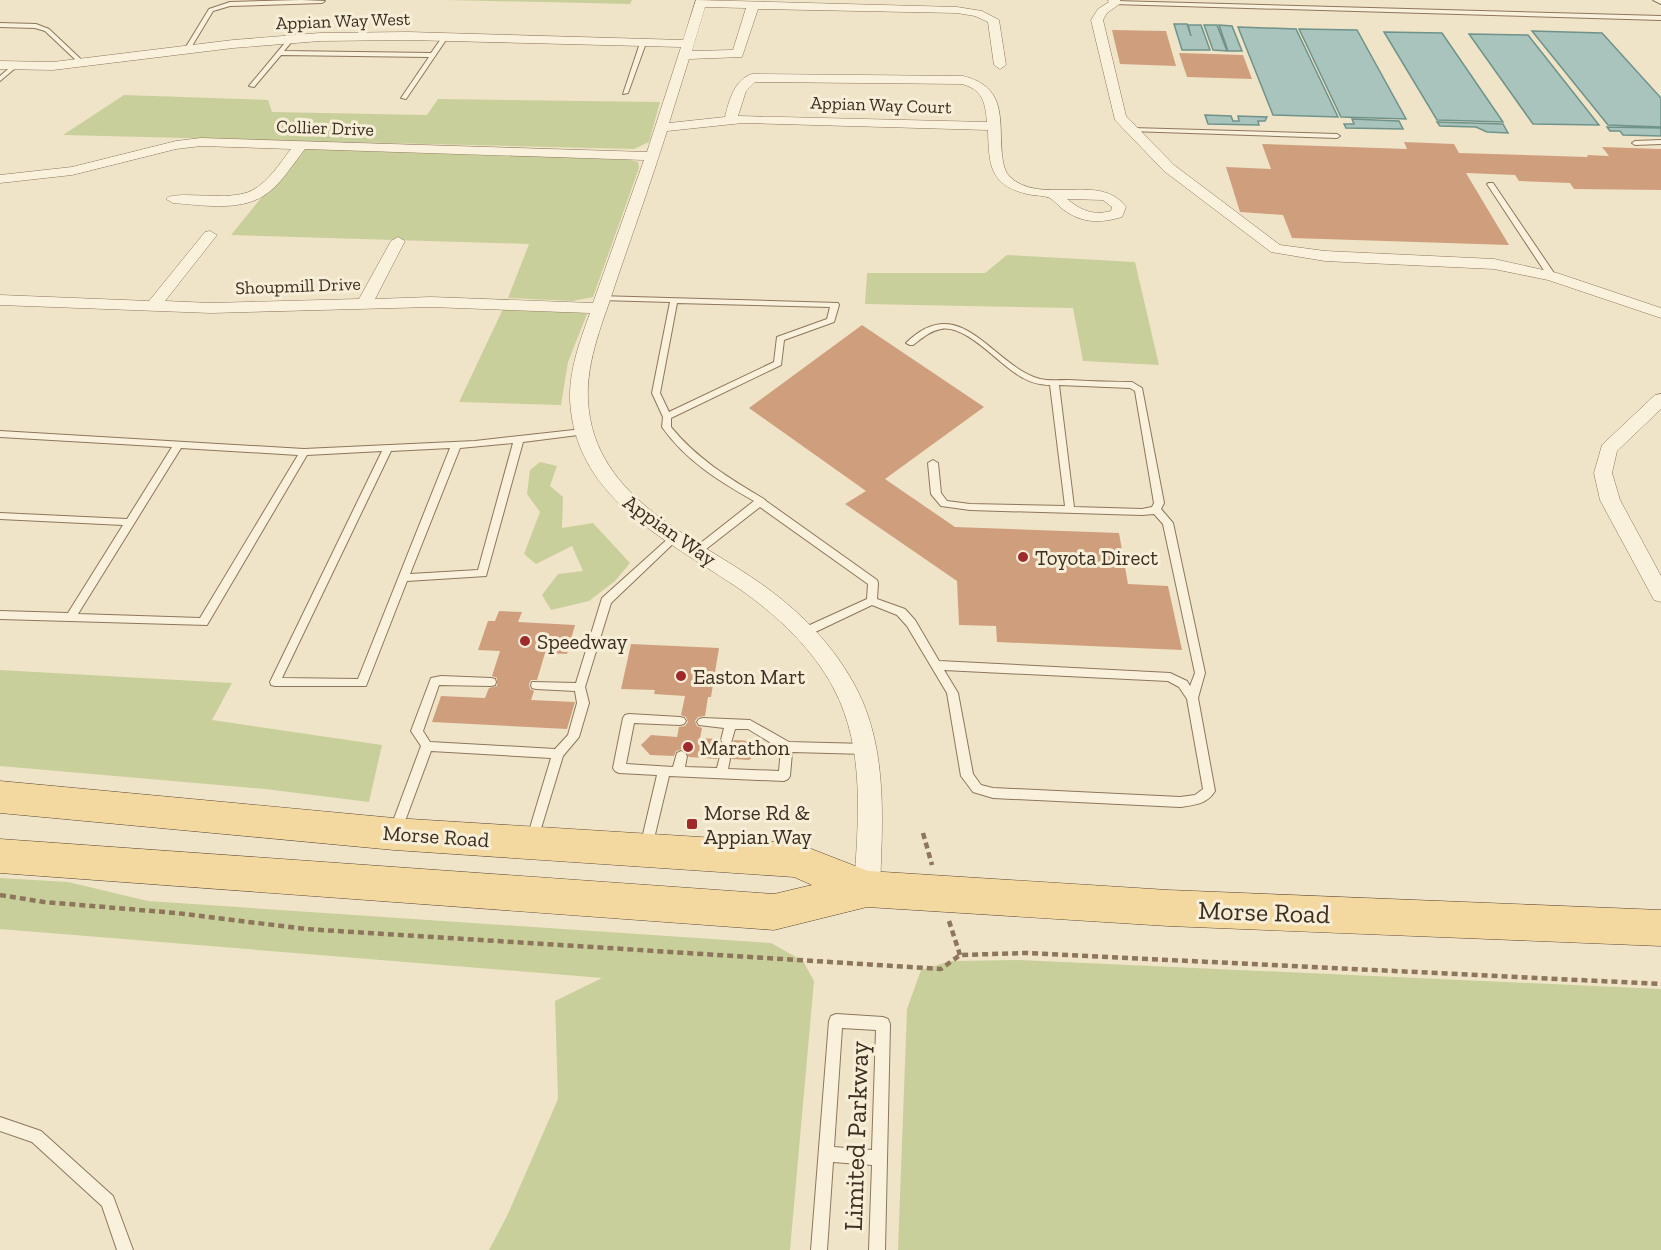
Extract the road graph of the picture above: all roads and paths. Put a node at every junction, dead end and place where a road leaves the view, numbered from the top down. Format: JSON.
{"nodes":[{"id":1,"x":1310,"y":0,"type":"edge"},
{"id":2,"x":1656,"y":0,"type":"edge"},
{"id":3,"x":322,"y":1,"type":"edge"},
{"id":4,"x":1115,"y":1,"type":"edge"},
{"id":5,"x":701,"y":2,"type":"edge"},
{"id":6,"x":1198,"y":2,"type":"edge"},
{"id":7,"x":1661,"y":2,"type":"edge"},
{"id":8,"x":753,"y":6,"type":"junction"},
{"id":9,"x":1315,"y":7,"type":"junction"},
{"id":10,"x":1661,"y":18,"type":"edge"},
{"id":11,"x":0,"y":25,"type":"edge"},
{"id":12,"x":445,"y":38,"type":"junction"},
{"id":13,"x":291,"y":39,"type":"junction"},
{"id":14,"x":643,"y":43,"type":"junction"},
{"id":15,"x":187,"y":50,"type":"junction"},
{"id":16,"x":687,"y":50,"type":"junction"},
{"id":17,"x":280,"y":53,"type":"junction"},
{"id":18,"x":433,"y":55,"type":"junction"},
{"id":19,"x":82,"y":63,"type":"junction"},
{"id":20,"x":0,"y":65,"type":"edge"},
{"id":21,"x":16,"y":65,"type":"junction"},
{"id":22,"x":1000,"y":65,"type":"dead end"},
{"id":23,"x":0,"y":79,"type":"edge"},
{"id":24,"x":252,"y":86,"type":"dead end"},
{"id":25,"x":625,"y":93,"type":"dead end"},
{"id":26,"x":404,"y":98,"type":"dead end"},
{"id":27,"x":730,"y":121,"type":"junction"},
{"id":28,"x":994,"y":126,"type":"junction"},
{"id":29,"x":662,"y":128,"type":"junction"},
{"id":30,"x":1132,"y":130,"type":"junction"},
{"id":31,"x":1337,"y":136,"type":"dead end"},
{"id":32,"x":1661,"y":142,"type":"edge"},
{"id":33,"x":1635,"y":143,"type":"dead end"},
{"id":34,"x":301,"y":145,"type":"junction"},
{"id":35,"x":652,"y":156,"type":"junction"},
{"id":36,"x":0,"y":179,"type":"edge"},
{"id":37,"x":1491,"y":184,"type":"dead end"},
{"id":38,"x":1054,"y":195,"type":"dead end"},
{"id":39,"x":173,"y":199,"type":"dead end"},
{"id":40,"x":210,"y":235,"type":"dead end"},
{"id":41,"x":398,"y":241,"type":"dead end"},
{"id":42,"x":1552,"y":276,"type":"junction"},
{"id":43,"x":0,"y":300,"type":"edge"},
{"id":44,"x":674,"y":300,"type":"junction"},
{"id":45,"x":365,"y":303,"type":"junction"},
{"id":46,"x":600,"y":303,"type":"junction"},
{"id":47,"x":153,"y":306,"type":"junction"},
{"id":48,"x":1660,"y":313,"type":"edge"},
{"id":49,"x":910,"y":343,"type":"dead end"},
{"id":50,"x":1054,"y":383,"type":"junction"},
{"id":51,"x":1661,"y":399,"type":"edge"},
{"id":52,"x":668,"y":417,"type":"junction"},
{"id":53,"x":583,"y":432,"type":"junction"},
{"id":54,"x":0,"y":434,"type":"edge"},
{"id":55,"x":519,"y":439,"type":"junction"},
{"id":56,"x":179,"y":444,"type":"junction"},
{"id":57,"x":456,"y":445,"type":"junction"},
{"id":58,"x":388,"y":448,"type":"junction"},
{"id":59,"x":304,"y":452,"type":"junction"},
{"id":60,"x":933,"y":463,"type":"dead end"},
{"id":61,"x":760,"y":502,"type":"junction"},
{"id":62,"x":1070,"y":510,"type":"junction"},
{"id":63,"x":1156,"y":510,"type":"junction"},
{"id":64,"x":0,"y":516,"type":"edge"},
{"id":65,"x":130,"y":522,"type":"junction"},
{"id":66,"x":674,"y":538,"type":"junction"},
{"id":67,"x":697,"y":552,"type":"junction"},
{"id":68,"x":404,"y":578,"type":"junction"},
{"id":69,"x":1661,"y":595,"type":"edge"},
{"id":70,"x":872,"y":602,"type":"junction"},
{"id":71,"x":0,"y":615,"type":"edge"},
{"id":72,"x":70,"y":617,"type":"junction"},
{"id":73,"x":805,"y":632,"type":"junction"},
{"id":74,"x":936,"y":665,"type":"junction"},
{"id":75,"x":491,"y":682,"type":"dead end"},
{"id":76,"x":536,"y":685,"type":"dead end"},
{"id":77,"x":580,"y":687,"type":"junction"},
{"id":78,"x":1192,"y":698,"type":"junction"},
{"id":79,"x":680,"y":721,"type":"dead end"},
{"id":80,"x":703,"y":722,"type":"dead end"},
{"id":81,"x":730,"y":724,"type":"junction"},
{"id":82,"x":727,"y":740,"type":"dead end"},
{"id":83,"x":427,"y":746,"type":"junction"},
{"id":84,"x":787,"y":747,"type":"junction"},
{"id":85,"x":866,"y":749,"type":"junction"},
{"id":86,"x":558,"y":754,"type":"junction"},
{"id":87,"x":681,"y":756,"type":"dead end"},
{"id":88,"x":724,"y":759,"type":"dead end"},
{"id":89,"x":664,"y":771,"type":"junction"},
{"id":90,"x":678,"y":771,"type":"junction"},
{"id":91,"x":722,"y":773,"type":"junction"},
{"id":92,"x":0,"y":798,"type":"edge"},
{"id":93,"x":394,"y":834,"type":"junction"},
{"id":94,"x":531,"y":843,"type":"junction"},
{"id":95,"x":645,"y":850,"type":"junction"},
{"id":96,"x":0,"y":856,"type":"edge"},
{"id":97,"x":867,"y":890,"type":"junction"},
{"id":98,"x":0,"y":895,"type":"edge"},
{"id":99,"x":1661,"y":928,"type":"edge"},
{"id":100,"x":1661,"y":984,"type":"edge"},
{"id":101,"x":0,"y":1124,"type":"edge"},
{"id":102,"x":826,"y":1154,"type":"junction"},
{"id":103,"x":880,"y":1158,"type":"junction"},
{"id":104,"x":125,"y":1250,"type":"edge"},
{"id":105,"x":819,"y":1250,"type":"edge"},
{"id":106,"x":877,"y":1250,"type":"edge"}],
"edges":[{"from":1,"to":9,"type":"lane"},
{"from":2,"to":7,"type":"lane"},
{"from":3,"to":15,"type":"lane"},
{"from":4,"to":6,"type":"lane"},
{"from":4,"to":30,"type":"street"},
{"from":5,"to":8,"type":"street"},
{"from":5,"to":16,"type":"street","name":"Appian Way"},
{"from":6,"to":9,"type":"lane"},
{"from":8,"to":16,"type":"street","name":"Appian Way West"},
{"from":8,"to":22,"type":"street"},
{"from":9,"to":10,"type":"lane"},
{"from":11,"to":19,"type":"lane"},
{"from":12,"to":13,"type":"street","name":"Appian Way West"},
{"from":12,"to":14,"type":"street","name":"Appian Way West"},
{"from":12,"to":18,"type":"lane"},
{"from":13,"to":15,"type":"street","name":"Appian Way West"},
{"from":13,"to":17,"type":"lane"},
{"from":14,"to":16,"type":"street","name":"Appian Way West"},
{"from":14,"to":25,"type":"lane"},
{"from":15,"to":19,"type":"street","name":"Appian Way West"},
{"from":16,"to":29,"type":"street","name":"Appian Way"},
{"from":17,"to":18,"type":"lane"},
{"from":17,"to":24,"type":"lane"},
{"from":18,"to":26,"type":"lane"},
{"from":19,"to":21,"type":"street","name":"Appian Way West"},
{"from":20,"to":21,"type":"street","name":"Appian Way West"},
{"from":21,"to":23,"type":"lane"},
{"from":27,"to":28,"type":"street","name":"Appian Way Court"},
{"from":27,"to":28,"type":"street"},
{"from":27,"to":29,"type":"street","name":"Appian Way Court"},
{"from":28,"to":38,"type":"street"},
{"from":29,"to":35,"type":"street","name":"Appian Way"},
{"from":30,"to":31,"type":"lane"},
{"from":30,"to":42,"type":"street"},
{"from":32,"to":33,"type":"lane"},
{"from":34,"to":35,"type":"street","name":"Collier Drive"},
{"from":34,"to":36,"type":"street","name":"Collier Drive"},
{"from":34,"to":39,"type":"street"},
{"from":35,"to":46,"type":"street","name":"Appian Way"},
{"from":37,"to":42,"type":"lane"},
{"from":40,"to":47,"type":"street"},
{"from":41,"to":45,"type":"street"},
{"from":42,"to":48,"type":"street"},
{"from":43,"to":47,"type":"street","name":"Shoupmill Drive"},
{"from":44,"to":46,"type":"lane"},
{"from":44,"to":52,"type":"lane"},
{"from":44,"to":52,"type":"lane"},
{"from":45,"to":46,"type":"street","name":"Shoupmill Drive"},
{"from":45,"to":47,"type":"street","name":"Shoupmill Drive"},
{"from":46,"to":53,"type":"street","name":"Appian Way"},
{"from":49,"to":50,"type":"lane"},
{"from":50,"to":62,"type":"lane"},
{"from":50,"to":63,"type":"lane"},
{"from":51,"to":69,"type":"street"},
{"from":52,"to":61,"type":"lane"},
{"from":53,"to":55,"type":"lane"},
{"from":53,"to":66,"type":"street","name":"Appian Way"},
{"from":54,"to":56,"type":"lane"},
{"from":55,"to":57,"type":"lane"},
{"from":55,"to":68,"type":"lane"},
{"from":56,"to":59,"type":"lane"},
{"from":56,"to":65,"type":"lane"},
{"from":57,"to":58,"type":"lane"},
{"from":57,"to":68,"type":"lane"},
{"from":58,"to":59,"type":"lane"},
{"from":58,"to":68,"type":"lane"},
{"from":59,"to":72,"type":"lane"},
{"from":60,"to":62,"type":"lane"},
{"from":61,"to":67,"type":"lane"},
{"from":61,"to":70,"type":"lane"},
{"from":62,"to":63,"type":"lane"},
{"from":63,"to":78,"type":"lane"},
{"from":64,"to":65,"type":"lane"},
{"from":65,"to":72,"type":"lane"},
{"from":66,"to":67,"type":"street","name":"Appian Way"},
{"from":66,"to":77,"type":"lane"},
{"from":67,"to":73,"type":"street","name":"Appian Way"},
{"from":70,"to":73,"type":"lane"},
{"from":70,"to":74,"type":"lane"},
{"from":71,"to":72,"type":"lane"},
{"from":73,"to":85,"type":"street","name":"Appian Way"},
{"from":74,"to":78,"type":"lane"},
{"from":74,"to":78,"type":"lane"},
{"from":75,"to":83,"type":"lane"},
{"from":76,"to":77,"type":"lane"},
{"from":77,"to":86,"type":"lane"},
{"from":79,"to":89,"type":"lane"},
{"from":80,"to":81,"type":"lane"},
{"from":81,"to":82,"type":"lane"},
{"from":81,"to":84,"type":"lane"},
{"from":83,"to":86,"type":"lane"},
{"from":83,"to":93,"type":"lane"},
{"from":84,"to":85,"type":"lane"},
{"from":84,"to":91,"type":"lane"},
{"from":85,"to":97,"type":"street","name":"Appian Way"},
{"from":86,"to":94,"type":"lane"},
{"from":87,"to":90,"type":"lane"},
{"from":88,"to":91,"type":"lane"},
{"from":89,"to":90,"type":"lane"},
{"from":89,"to":95,"type":"lane"},
{"from":90,"to":91,"type":"lane"},
{"from":92,"to":93,"type":"main road","name":"Morse Road"},
{"from":93,"to":94,"type":"main road","name":"Morse Road"},
{"from":94,"to":95,"type":"main road","name":"Morse Road"},
{"from":95,"to":97,"type":"main road","name":"Morse Road"},
{"from":96,"to":97,"type":"main road","name":"Morse Road"},
{"from":97,"to":99,"type":"main road","name":"Morse Road"},
{"from":98,"to":100,"type":"path"},
{"from":101,"to":104,"type":"lane"},
{"from":102,"to":103,"type":"lane"},
{"from":102,"to":103,"type":"lane","name":"Limited Parkway"},
{"from":102,"to":105,"type":"lane"},
{"from":103,"to":106,"type":"lane","name":"Limited Parkway"}]}
